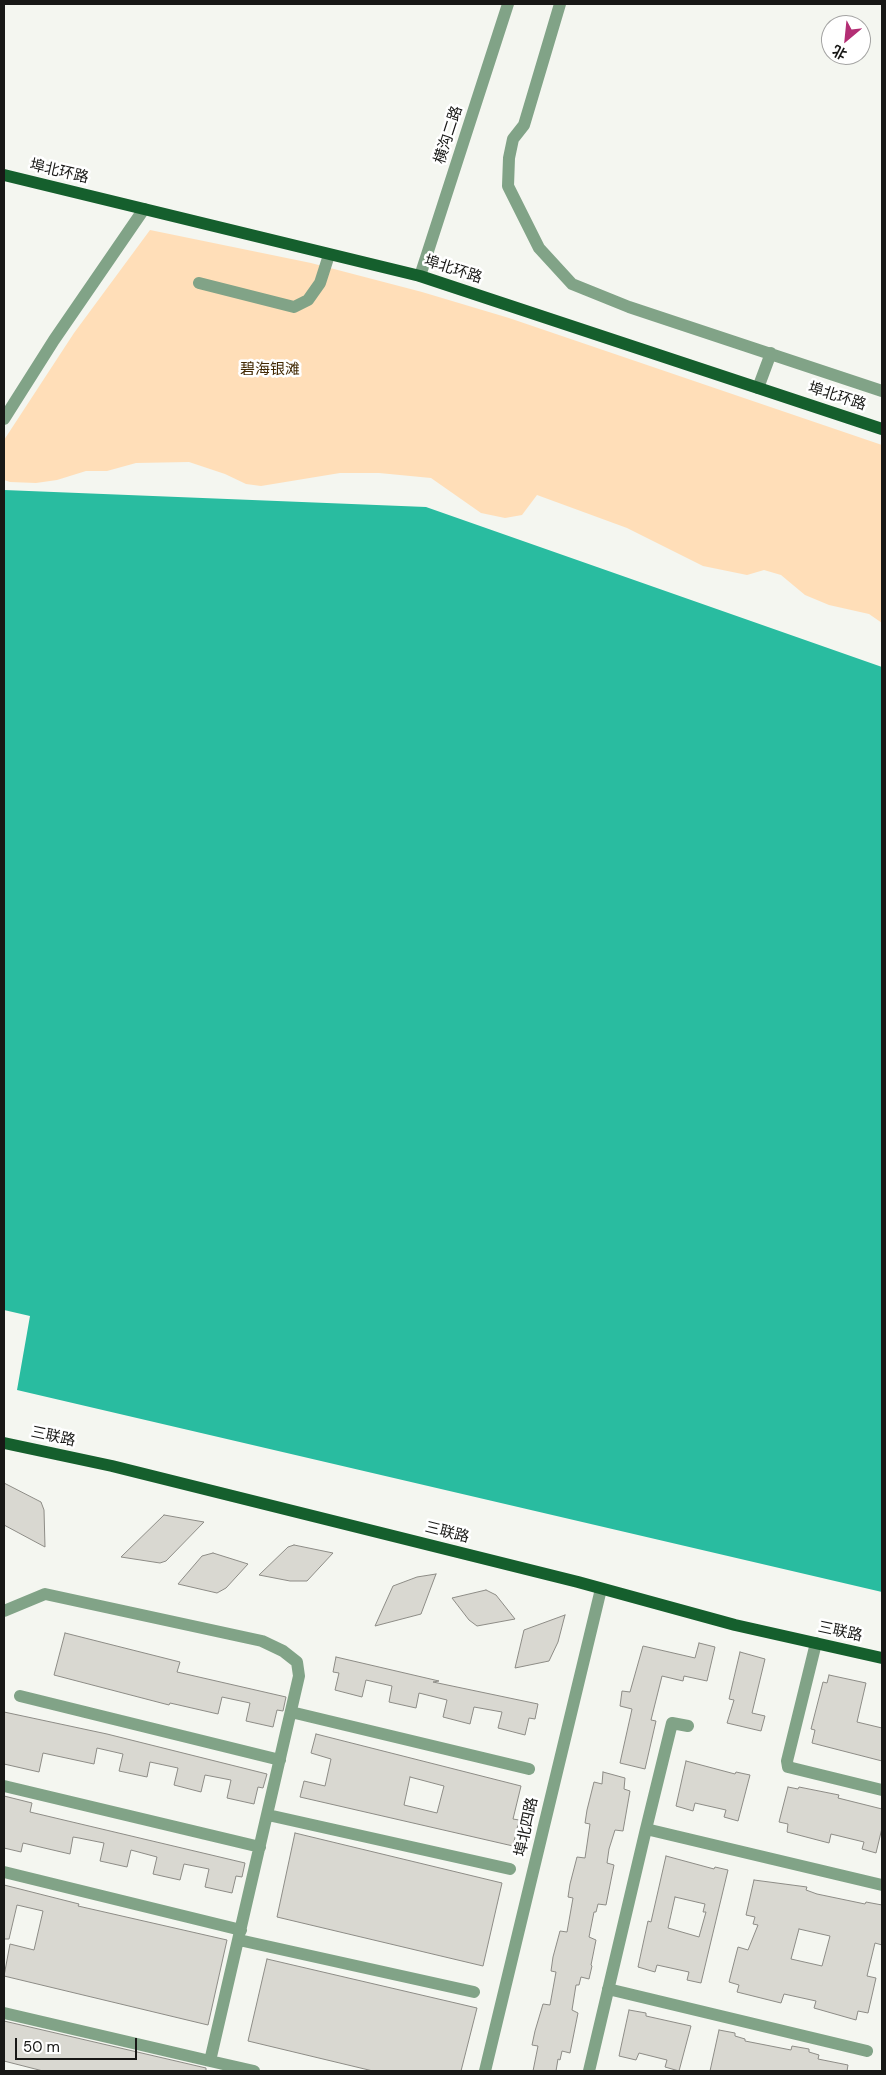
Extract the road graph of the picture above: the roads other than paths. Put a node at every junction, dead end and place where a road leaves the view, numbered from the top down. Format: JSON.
{"nodes":[{"id":1,"x":508,"y":4,"type":"edge"},
{"id":2,"x":560,"y":4,"type":"edge"},
{"id":3,"x":4,"y":175,"type":"edge"},
{"id":4,"x":144,"y":210,"type":"junction"},
{"id":5,"x":329,"y":254,"type":"junction"},
{"id":6,"x":420,"y":276,"type":"junction"},
{"id":7,"x":199,"y":283,"type":"dead end"},
{"id":8,"x":771,"y":353,"type":"junction"},
{"id":9,"x":758,"y":388,"type":"junction"},
{"id":10,"x":882,"y":391,"type":"edge"},
{"id":11,"x":4,"y":419,"type":"edge"},
{"id":12,"x":882,"y":429,"type":"edge"},
{"id":13,"x":4,"y":1443,"type":"edge"},
{"id":14,"x":601,"y":1589,"type":"junction"},
{"id":15,"x":4,"y":1611,"type":"edge"},
{"id":16,"x":816,"y":1643,"type":"junction"},
{"id":17,"x":882,"y":1658,"type":"edge"},
{"id":18,"x":20,"y":1696,"type":"dead end"},
{"id":19,"x":291,"y":1712,"type":"junction"},
{"id":20,"x":688,"y":1726,"type":"dead end"},
{"id":21,"x":280,"y":1760,"type":"junction"},
{"id":22,"x":529,"y":1769,"type":"dead end"},
{"id":23,"x":4,"y":1786,"type":"edge"},
{"id":24,"x":882,"y":1790,"type":"edge"},
{"id":25,"x":268,"y":1815,"type":"junction"},
{"id":26,"x":646,"y":1828,"type":"junction"},
{"id":27,"x":260,"y":1847,"type":"junction"},
{"id":28,"x":510,"y":1869,"type":"dead end"},
{"id":29,"x":4,"y":1872,"type":"edge"},
{"id":30,"x":882,"y":1885,"type":"edge"},
{"id":31,"x":240,"y":1935,"type":"junction"},
{"id":32,"x":608,"y":1989,"type":"junction"},
{"id":33,"x":474,"y":1992,"type":"dead end"},
{"id":34,"x":4,"y":2013,"type":"edge"},
{"id":35,"x":868,"y":2051,"type":"dead end"},
{"id":36,"x":210,"y":2061,"type":"junction"},
{"id":37,"x":254,"y":2071,"type":"edge"},
{"id":38,"x":485,"y":2071,"type":"edge"},
{"id":39,"x":588,"y":2071,"type":"edge"}],
"edges":[{"from":1,"to":6,"type":"street","name":"横沟二路"},
{"from":2,"to":8,"type":"street"},
{"from":3,"to":4,"type":"main road","name":"埠北环路"},
{"from":4,"to":5,"type":"main road","name":"埠北环路"},
{"from":4,"to":11,"type":"street"},
{"from":5,"to":6,"type":"main road","name":"埠北环路"},
{"from":5,"to":7,"type":"street"},
{"from":6,"to":9,"type":"main road","name":"埠北环路"},
{"from":8,"to":9,"type":"street"},
{"from":8,"to":10,"type":"street"},
{"from":9,"to":12,"type":"main road","name":"埠北环路"},
{"from":13,"to":14,"type":"main road","name":"三联路"},
{"from":14,"to":16,"type":"main road","name":"三联路"},
{"from":14,"to":38,"type":"street","name":"埠北四路"},
{"from":15,"to":19,"type":"street"},
{"from":16,"to":17,"type":"main road","name":"三联路"},
{"from":16,"to":24,"type":"street"},
{"from":18,"to":21,"type":"street"},
{"from":19,"to":21,"type":"street"},
{"from":19,"to":22,"type":"street"},
{"from":20,"to":26,"type":"street"},
{"from":21,"to":25,"type":"street"},
{"from":23,"to":27,"type":"street"},
{"from":25,"to":27,"type":"street"},
{"from":25,"to":28,"type":"street"},
{"from":26,"to":30,"type":"street"},
{"from":26,"to":32,"type":"street"},
{"from":27,"to":31,"type":"street"},
{"from":29,"to":31,"type":"street"},
{"from":31,"to":33,"type":"street"},
{"from":31,"to":36,"type":"street"},
{"from":32,"to":35,"type":"street"},
{"from":32,"to":39,"type":"street"},
{"from":34,"to":36,"type":"street"},
{"from":36,"to":37,"type":"street"}]}
